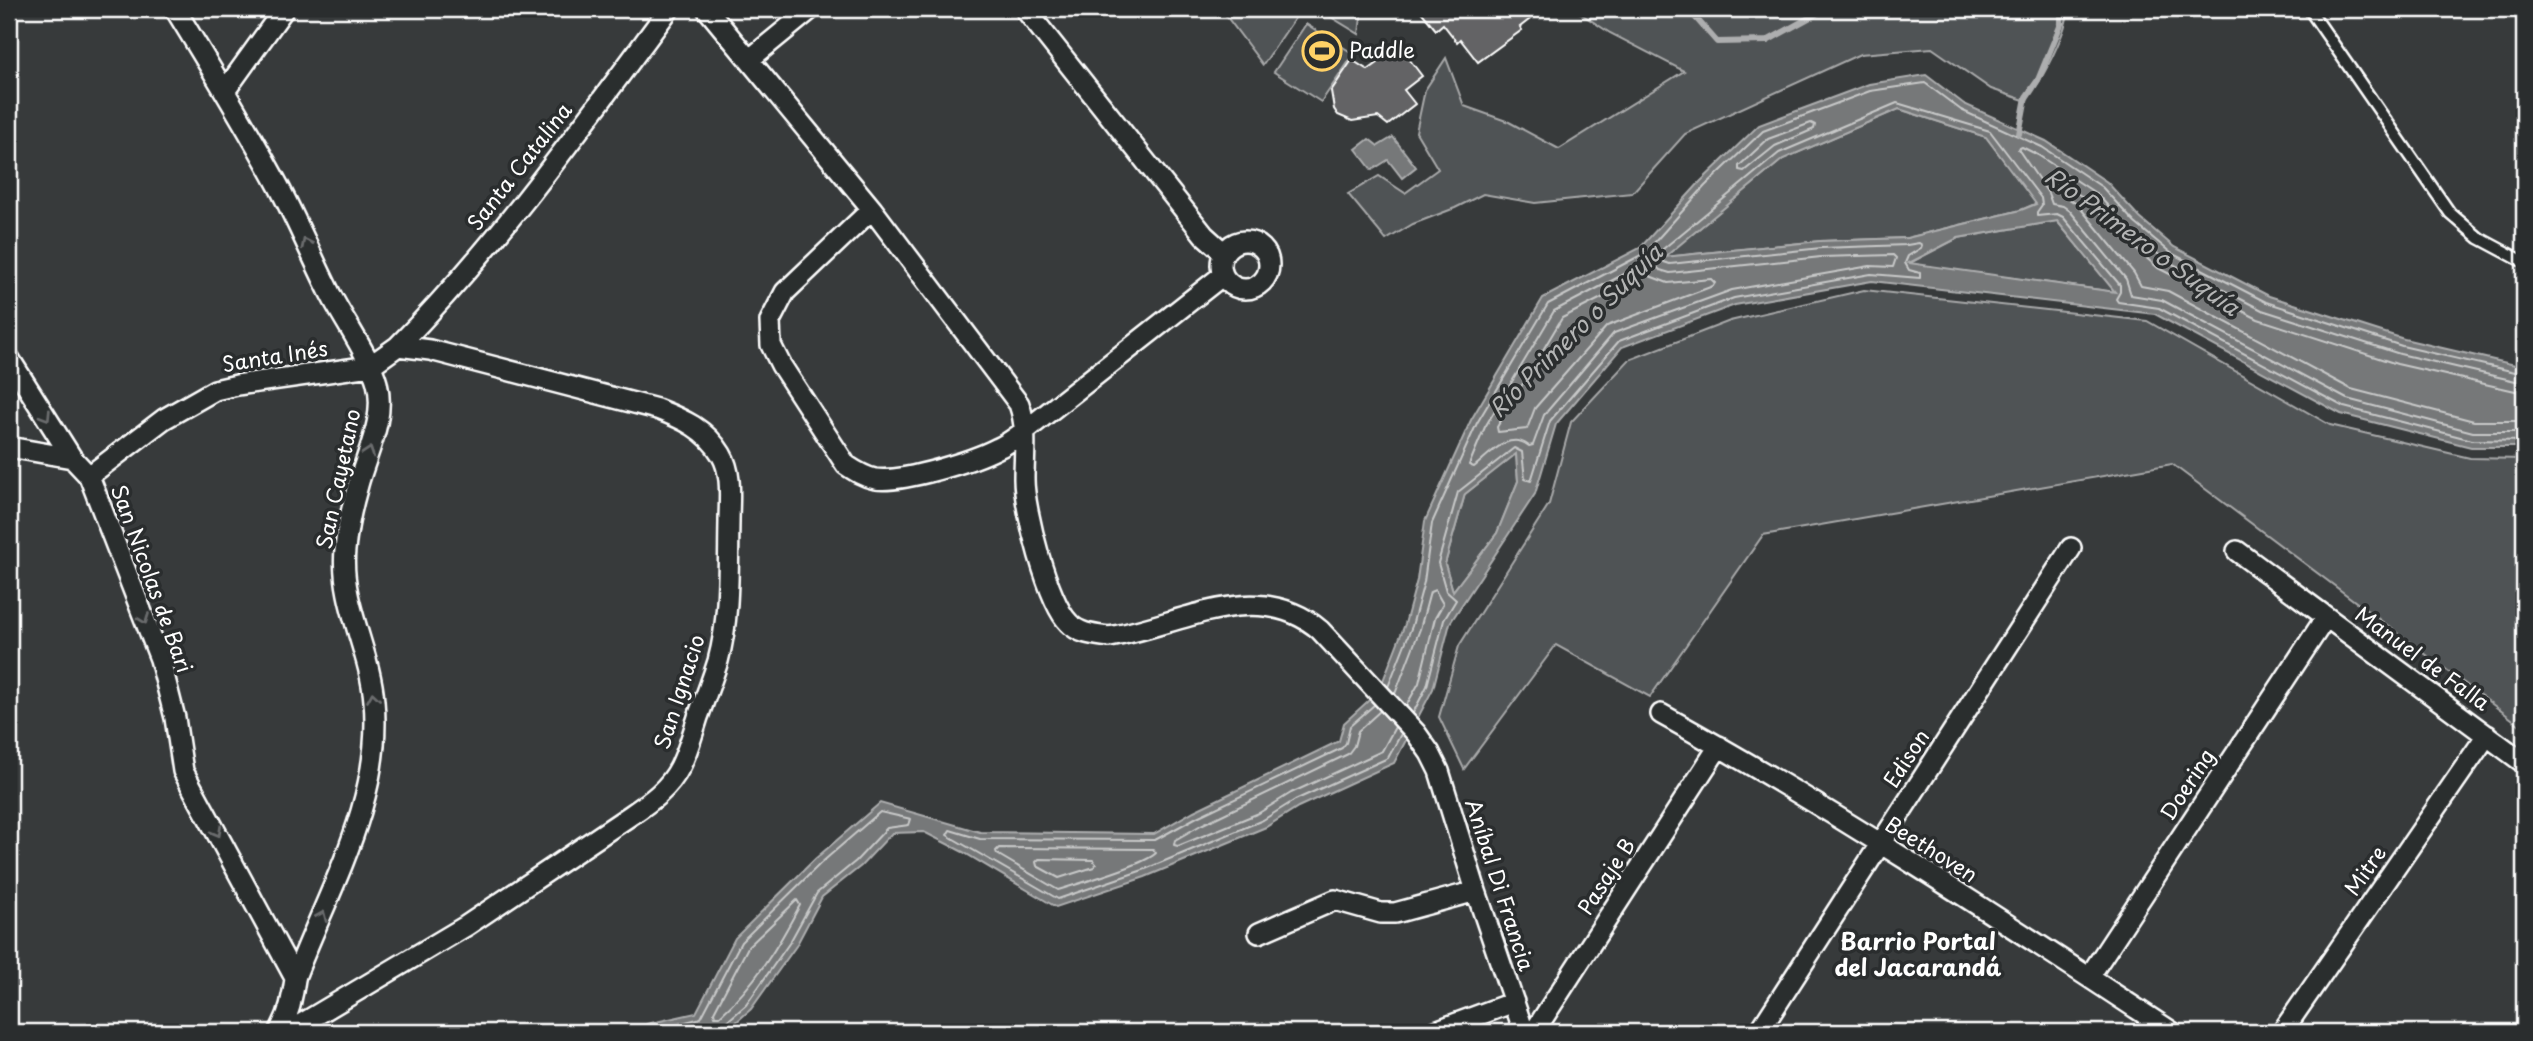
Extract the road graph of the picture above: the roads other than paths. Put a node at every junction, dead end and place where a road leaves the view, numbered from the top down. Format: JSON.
{"nodes":[{"id":1,"x":175,"y":9,"type":"edge"},
{"id":2,"x":285,"y":9,"type":"edge"},
{"id":3,"x":669,"y":9,"type":"edge"},
{"id":4,"x":707,"y":9,"type":"edge"},
{"id":5,"x":811,"y":9,"type":"edge"},
{"id":6,"x":1025,"y":9,"type":"edge"},
{"id":7,"x":2309,"y":9,"type":"edge"},
{"id":8,"x":750,"y":60,"type":"junction"},
{"id":9,"x":225,"y":91,"type":"junction"},
{"id":10,"x":872,"y":209,"type":"junction"},
{"id":11,"x":1224,"y":253,"type":"junction"},
{"id":12,"x":2524,"y":262,"type":"edge"},
{"id":13,"x":1223,"y":275,"type":"junction"},
{"id":14,"x":398,"y":346,"type":"junction"},
{"id":15,"x":9,"y":358,"type":"edge"},
{"id":16,"x":370,"y":366,"type":"junction"},
{"id":17,"x":1026,"y":430,"type":"junction"},
{"id":18,"x":9,"y":447,"type":"edge"},
{"id":19,"x":72,"y":458,"type":"junction"},
{"id":20,"x":89,"y":476,"type":"junction"},
{"id":21,"x":2071,"y":548,"type":"dead end"},
{"id":22,"x":2237,"y":551,"type":"dead end"},
{"id":23,"x":2326,"y":617,"type":"junction"},
{"id":24,"x":1661,"y":714,"type":"dead end"},
{"id":25,"x":2487,"y":735,"type":"junction"},
{"id":26,"x":1719,"y":746,"type":"junction"},
{"id":27,"x":2524,"y":763,"type":"edge"},
{"id":28,"x":1879,"y":844,"type":"junction"},
{"id":29,"x":1476,"y":891,"type":"junction"},
{"id":30,"x":1259,"y":933,"type":"dead end"},
{"id":31,"x":2089,"y":977,"type":"junction"},
{"id":32,"x":295,"y":978,"type":"junction"},
{"id":33,"x":1514,"y":1002,"type":"junction"},
{"id":34,"x":279,"y":1032,"type":"edge"},
{"id":35,"x":288,"y":1032,"type":"edge"},
{"id":36,"x":1433,"y":1032,"type":"edge"},
{"id":37,"x":1524,"y":1032,"type":"edge"},
{"id":38,"x":1534,"y":1032,"type":"edge"},
{"id":39,"x":1759,"y":1032,"type":"edge"},
{"id":40,"x":2172,"y":1032,"type":"edge"},
{"id":41,"x":2282,"y":1032,"type":"edge"}],
"edges":[{"from":1,"to":9,"type":"street","name":"San Cayetano"},
{"from":2,"to":9,"type":"street"},
{"from":3,"to":14,"type":"street","name":"Santa Catalina"},
{"from":4,"to":8,"type":"street"},
{"from":5,"to":8,"type":"street"},
{"from":6,"to":11,"type":"street"},
{"from":7,"to":12,"type":"lane"},
{"from":8,"to":10,"type":"street"},
{"from":16,"to":9,"type":"street","name":"San Cayetano","one_way":true},
{"from":10,"to":17,"type":"street"},
{"from":10,"to":17,"type":"street"},
{"from":11,"to":13,"type":"street"},
{"from":11,"to":13,"type":"street"},
{"from":13,"to":17,"type":"street"},
{"from":14,"to":16,"type":"street"},
{"from":14,"to":35,"type":"street","name":"San Ignacio"},
{"from":15,"to":19,"type":"street","name":"San Nicolas de Bari","one_way":true},
{"from":16,"to":20,"type":"street","name":"Santa Inés"},
{"from":32,"to":16,"type":"street","name":"San Cayetano","one_way":true},
{"from":17,"to":29,"type":"street","name":"Aníbal Di Francia"},
{"from":18,"to":19,"type":"street"},
{"from":19,"to":20,"type":"street","name":"San Nicolas de Bari"},
{"from":20,"to":32,"type":"street","name":"San Nicolas de Bari","one_way":true},
{"from":21,"to":28,"type":"street","name":"Edison"},
{"from":22,"to":23,"type":"street","name":"Manuel de Falla"},
{"from":23,"to":25,"type":"street","name":"Manuel de Falla"},
{"from":23,"to":31,"type":"street","name":"Doering"},
{"from":24,"to":26,"type":"street","name":"Beethoven"},
{"from":25,"to":27,"type":"street","name":"Manuel de Falla"},
{"from":25,"to":41,"type":"street","name":"Mitre"},
{"from":26,"to":28,"type":"street","name":"Beethoven"},
{"from":26,"to":38,"type":"street","name":"Pasaje B"},
{"from":28,"to":31,"type":"street","name":"Beethoven"},
{"from":28,"to":39,"type":"street","name":"Edison"},
{"from":29,"to":30,"type":"street"},
{"from":29,"to":33,"type":"street","name":"Aníbal Di Francia"},
{"from":31,"to":40,"type":"street","name":"Beethoven"},
{"from":32,"to":34,"type":"street","name":"San Cayetano"},
{"from":33,"to":36,"type":"street"},
{"from":33,"to":37,"type":"street","name":"Aníbal Di Francia"}]}
